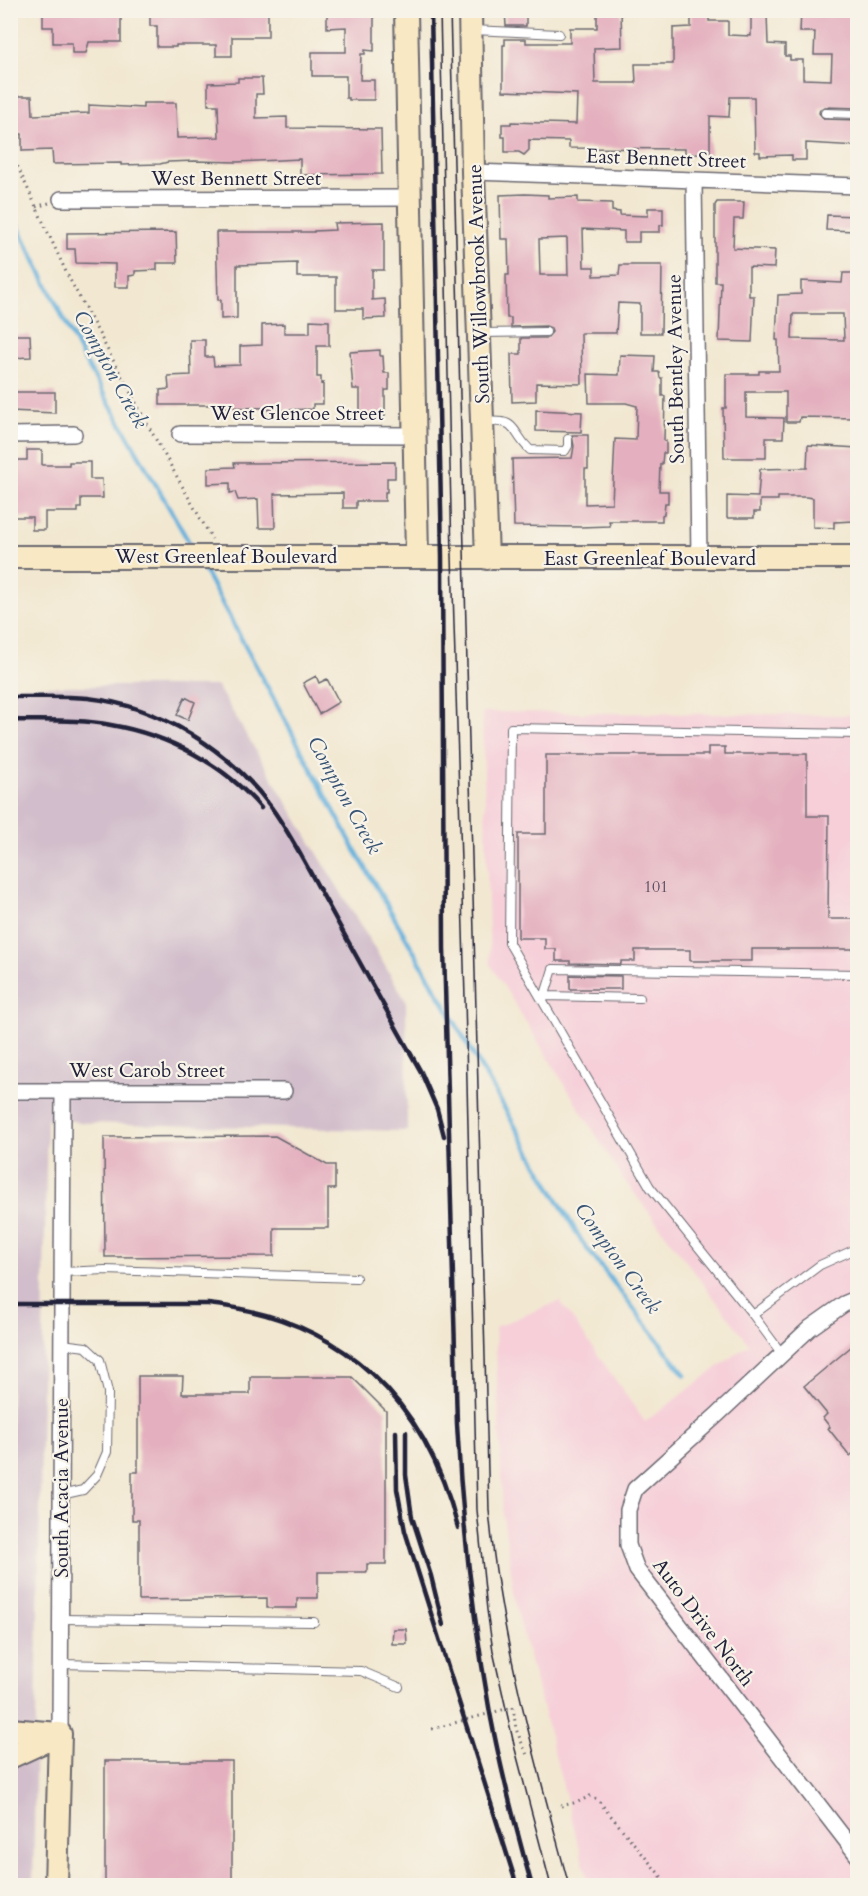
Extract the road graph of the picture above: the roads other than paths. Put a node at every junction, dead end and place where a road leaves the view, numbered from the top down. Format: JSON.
{"nodes":[{"id":1,"x":406,"y":10,"type":"edge"},
{"id":2,"x":471,"y":20,"type":"edge"},
{"id":3,"x":559,"y":34,"type":"dead end"},
{"id":4,"x":825,"y":113,"type":"dead end"},
{"id":5,"x":858,"y":114,"type":"edge"},
{"id":6,"x":473,"y":172,"type":"junction"},
{"id":7,"x":694,"y":180,"type":"junction"},
{"id":8,"x":858,"y":186,"type":"edge"},
{"id":9,"x":410,"y":198,"type":"junction"},
{"id":10,"x":62,"y":199,"type":"dead end"},
{"id":11,"x":546,"y":332,"type":"dead end"},
{"id":12,"x":479,"y":333,"type":"junction"},
{"id":13,"x":482,"y":422,"type":"junction"},
{"id":14,"x":74,"y":434,"type":"dead end"},
{"id":15,"x":180,"y":434,"type":"dead end"},
{"id":16,"x":10,"y":435,"type":"edge"},
{"id":17,"x":414,"y":435,"type":"junction"},
{"id":18,"x":568,"y":439,"type":"dead end"},
{"id":19,"x":417,"y":556,"type":"junction"},
{"id":20,"x":442,"y":556,"type":"joint"},
{"id":21,"x":10,"y":557,"type":"edge"},
{"id":22,"x":858,"y":557,"type":"edge"},
{"id":23,"x":487,"y":558,"type":"junction"},
{"id":24,"x":699,"y":558,"type":"junction"},
{"id":25,"x":858,"y":734,"type":"edge"},
{"id":26,"x":858,"y":974,"type":"edge"},
{"id":27,"x":544,"y":998,"type":"junction"},
{"id":28,"x":640,"y":998,"type":"dead end"},
{"id":29,"x":10,"y":1091,"type":"edge"},
{"id":30,"x":63,"y":1091,"type":"junction"},
{"id":31,"x":284,"y":1091,"type":"dead end"},
{"id":32,"x":858,"y":1248,"type":"edge"},
{"id":33,"x":63,"y":1272,"type":"junction"},
{"id":34,"x":356,"y":1278,"type":"dead end"},
{"id":35,"x":858,"y":1298,"type":"edge"},
{"id":36,"x":753,"y":1315,"type":"junction"},
{"id":37,"x":62,"y":1344,"type":"junction"},
{"id":38,"x":782,"y":1354,"type":"junction"},
{"id":39,"x":62,"y":1495,"type":"junction"},
{"id":40,"x":61,"y":1619,"type":"junction"},
{"id":41,"x":314,"y":1622,"type":"dead end"},
{"id":42,"x":61,"y":1664,"type":"junction"},
{"id":43,"x":399,"y":1687,"type":"dead end"},
{"id":44,"x":10,"y":1730,"type":"edge"},
{"id":45,"x":60,"y":1734,"type":"junction"},
{"id":46,"x":10,"y":1756,"type":"edge"},
{"id":47,"x":858,"y":1856,"type":"edge"},
{"id":48,"x":56,"y":1886,"type":"edge"}],
"edges":[{"from":1,"to":9,"type":"street"},
{"from":2,"to":3,"type":"lane"},
{"from":2,"to":6,"type":"street","name":"South Willowbrook Avenue"},
{"from":4,"to":5,"type":"lane"},
{"from":6,"to":7,"type":"street","name":"East Bennett Street"},
{"from":6,"to":12,"type":"street","name":"South Willowbrook Avenue"},
{"from":7,"to":8,"type":"street","name":"East Bennett Street"},
{"from":7,"to":24,"type":"street","name":"South Bentley Avenue"},
{"from":9,"to":10,"type":"street","name":"West Bennett Street"},
{"from":9,"to":17,"type":"street"},
{"from":11,"to":12,"type":"lane"},
{"from":12,"to":13,"type":"street","name":"South Willowbrook Avenue"},
{"from":13,"to":18,"type":"lane"},
{"from":13,"to":23,"type":"street","name":"South Willowbrook Avenue"},
{"from":14,"to":16,"type":"street"},
{"from":15,"to":17,"type":"street","name":"West Glencoe Street"},
{"from":17,"to":19,"type":"street"},
{"from":19,"to":20,"type":"street","name":"West Greenleaf Boulevard"},
{"from":19,"to":21,"type":"street","name":"West Greenleaf Boulevard"},
{"from":20,"to":23,"type":"street","name":"East Greenleaf Boulevard"},
{"from":22,"to":24,"type":"street","name":"East Greenleaf Boulevard"},
{"from":23,"to":24,"type":"street","name":"East Greenleaf Boulevard"},
{"from":25,"to":27,"type":"lane"},
{"from":26,"to":27,"type":"lane"},
{"from":27,"to":28,"type":"lane"},
{"from":27,"to":36,"type":"lane"},
{"from":29,"to":30,"type":"street","name":"West Carob Street"},
{"from":30,"to":31,"type":"street","name":"West Carob Street"},
{"from":30,"to":33,"type":"street","name":"South Acacia Avenue"},
{"from":32,"to":36,"type":"lane"},
{"from":33,"to":34,"type":"lane"},
{"from":33,"to":37,"type":"street","name":"South Acacia Avenue"},
{"from":35,"to":38,"type":"street","name":"Auto Drive North"},
{"from":36,"to":38,"type":"lane"},
{"from":37,"to":39,"type":"street","name":"South Acacia Avenue"},
{"from":37,"to":39,"type":"lane"},
{"from":38,"to":47,"type":"street","name":"Auto Drive North"},
{"from":39,"to":40,"type":"street","name":"South Acacia Avenue"},
{"from":40,"to":41,"type":"lane"},
{"from":40,"to":42,"type":"street","name":"South Acacia Avenue"},
{"from":42,"to":43,"type":"lane"},
{"from":42,"to":45,"type":"street","name":"South Acacia Avenue"},
{"from":44,"to":45,"type":"street"},
{"from":45,"to":46,"type":"street"},
{"from":45,"to":48,"type":"street","name":"South Acacia Avenue"}]}
